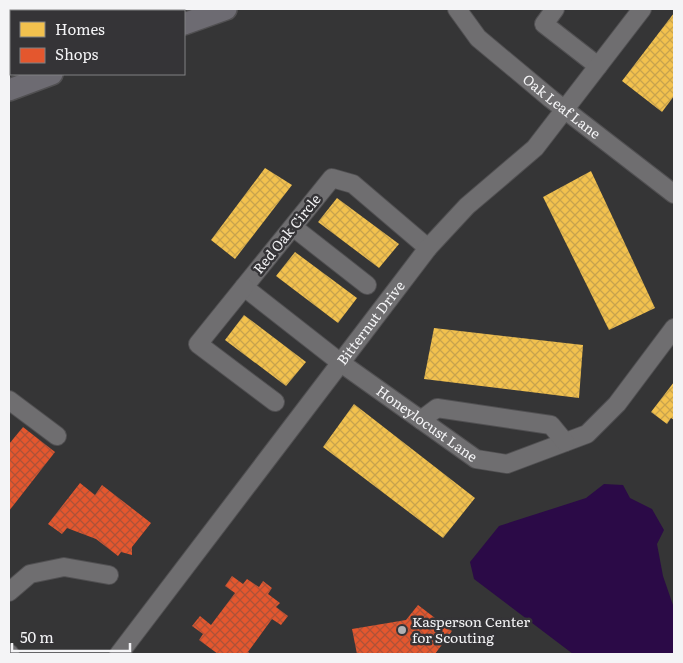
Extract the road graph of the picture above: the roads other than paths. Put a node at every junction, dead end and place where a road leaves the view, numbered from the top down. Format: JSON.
{"nodes":[{"id":1,"x":226,"y":9,"type":"edge"},
{"id":2,"x":457,"y":9,"type":"edge"},
{"id":3,"x":555,"y":9,"type":"edge"},
{"id":4,"x":642,"y":9,"type":"edge"},
{"id":5,"x":185,"y":24,"type":"edge"},
{"id":6,"x":598,"y":66,"type":"junction"},
{"id":7,"x":49,"y":75,"type":"edge"},
{"id":8,"x":9,"y":90,"type":"edge"},
{"id":9,"x":564,"y":109,"type":"junction"},
{"id":10,"x":674,"y":194,"type":"edge"},
{"id":11,"x":293,"y":226,"type":"junction"},
{"id":12,"x":428,"y":248,"type":"junction"},
{"id":13,"x":367,"y":285,"type":"dead end"},
{"id":14,"x":244,"y":287,"type":"junction"},
{"id":15,"x":674,"y":328,"type":"edge"},
{"id":16,"x":341,"y":363,"type":"junction"},
{"id":17,"x":9,"y":400,"type":"edge"},
{"id":18,"x":275,"y":402,"type":"dead end"},
{"id":19,"x":421,"y":420,"type":"junction"},
{"id":20,"x":56,"y":436,"type":"dead end"},
{"id":21,"x":565,"y":442,"type":"junction"},
{"id":22,"x":109,"y":575,"type":"dead end"},
{"id":23,"x":9,"y":592,"type":"edge"},
{"id":24,"x":119,"y":654,"type":"edge"}],
"edges":[{"from":1,"to":5,"type":"main road"},
{"from":2,"to":9,"type":"street","name":"Oak Leaf Lane"},
{"from":3,"to":6,"type":"street"},
{"from":4,"to":6,"type":"street","name":"Bitternut Drive"},
{"from":6,"to":9,"type":"street","name":"Bitternut Drive"},
{"from":7,"to":8,"type":"main road"},
{"from":9,"to":10,"type":"street","name":"Oak Leaf Lane"},
{"from":9,"to":12,"type":"street","name":"Bitternut Drive"},
{"from":11,"to":12,"type":"street","name":"Red Oak Circle"},
{"from":11,"to":13,"type":"street"},
{"from":11,"to":14,"type":"street","name":"Red Oak Circle"},
{"from":12,"to":16,"type":"street","name":"Bitternut Drive"},
{"from":14,"to":16,"type":"street","name":"Red Oak Circle"},
{"from":14,"to":18,"type":"street"},
{"from":15,"to":21,"type":"street","name":"Honeylocust Lane"},
{"from":16,"to":19,"type":"street","name":"Honeylocust Lane"},
{"from":16,"to":24,"type":"street","name":"Bitternut Drive"},
{"from":17,"to":20,"type":"street"},
{"from":19,"to":21,"type":"street"},
{"from":19,"to":21,"type":"street","name":"Honeylocust Lane"},
{"from":22,"to":23,"type":"street"}]}
